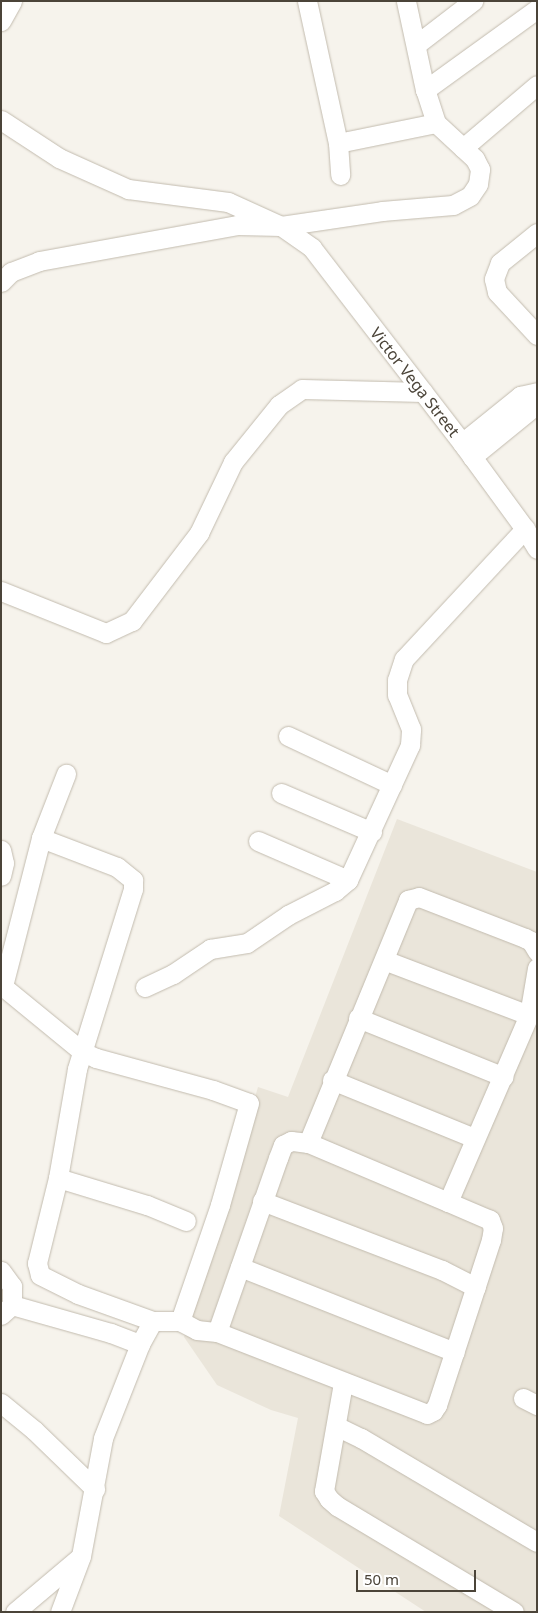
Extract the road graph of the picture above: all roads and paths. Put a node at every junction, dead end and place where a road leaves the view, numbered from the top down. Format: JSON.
{"nodes":[{"id":1,"x":12,"y":1,"type":"edge"},
{"id":2,"x":307,"y":1,"type":"edge"},
{"id":3,"x":406,"y":1,"type":"edge"},
{"id":4,"x":473,"y":1,"type":"edge"},
{"id":5,"x":537,"y":9,"type":"edge"},
{"id":6,"x":1,"y":21,"type":"edge"},
{"id":7,"x":417,"y":44,"type":"junction"},
{"id":8,"x":537,"y":85,"type":"edge"},
{"id":9,"x":425,"y":90,"type":"junction"},
{"id":10,"x":1,"y":120,"type":"edge"},
{"id":11,"x":436,"y":123,"type":"junction"},
{"id":12,"x":338,"y":143,"type":"junction"},
{"id":13,"x":463,"y":148,"type":"junction"},
{"id":14,"x":340,"y":175,"type":"dead end"},
{"id":15,"x":281,"y":226,"type":"junction"},
{"id":16,"x":537,"y":234,"type":"edge"},
{"id":17,"x":1,"y":282,"type":"edge"},
{"id":18,"x":537,"y":336,"type":"edge"},
{"id":19,"x":423,"y":392,"type":"junction"},
{"id":20,"x":537,"y":393,"type":"edge"},
{"id":21,"x":467,"y":450,"type":"junction"},
{"id":22,"x":525,"y":529,"type":"junction"},
{"id":23,"x":537,"y":549,"type":"edge"},
{"id":24,"x":1,"y":591,"type":"edge"},
{"id":25,"x":288,"y":736,"type":"dead end"},
{"id":26,"x":66,"y":774,"type":"dead end"},
{"id":27,"x":392,"y":785,"type":"junction"},
{"id":28,"x":281,"y":793,"type":"dead end"},
{"id":29,"x":372,"y":832,"type":"junction"},
{"id":30,"x":41,"y":838,"type":"junction"},
{"id":31,"x":258,"y":841,"type":"dead end"},
{"id":32,"x":1,"y":850,"type":"edge"},
{"id":33,"x":1,"y":876,"type":"edge"},
{"id":34,"x":348,"y":880,"type":"junction"},
{"id":35,"x":537,"y":951,"type":"edge"},
{"id":36,"x":384,"y":960,"type":"junction"},
{"id":37,"x":537,"y":968,"type":"edge"},
{"id":38,"x":2,"y":986,"type":"edge"},
{"id":39,"x":145,"y":987,"type":"dead end"},
{"id":40,"x":529,"y":1015,"type":"junction"},
{"id":41,"x":358,"y":1018,"type":"junction"},
{"id":42,"x":83,"y":1052,"type":"junction"},
{"id":43,"x":504,"y":1077,"type":"junction"},
{"id":44,"x":332,"y":1080,"type":"junction"},
{"id":45,"x":474,"y":1138,"type":"junction"},
{"id":46,"x":308,"y":1143,"type":"junction"},
{"id":47,"x":58,"y":1178,"type":"junction"},
{"id":48,"x":262,"y":1201,"type":"junction"},
{"id":49,"x":448,"y":1202,"type":"junction"},
{"id":50,"x":186,"y":1221,"type":"dead end"},
{"id":51,"x":240,"y":1267,"type":"junction"},
{"id":52,"x":1,"y":1271,"type":"edge"},
{"id":53,"x":476,"y":1287,"type":"junction"},
{"id":54,"x":7,"y":1310,"type":"edge"},
{"id":55,"x":153,"y":1321,"type":"junction"},
{"id":56,"x":198,"y":1327,"type":"junction"},
{"id":57,"x":140,"y":1344,"type":"junction"},
{"id":58,"x":455,"y":1352,"type":"junction"},
{"id":59,"x":343,"y":1383,"type":"junction"},
{"id":60,"x":1,"y":1403,"type":"edge"},
{"id":61,"x":336,"y":1426,"type":"junction"},
{"id":62,"x":95,"y":1489,"type":"junction"},
{"id":63,"x":537,"y":1542,"type":"edge"},
{"id":64,"x":81,"y":1556,"type":"junction"},
{"id":65,"x":1,"y":1604,"type":"edge"},
{"id":66,"x":9,"y":1612,"type":"edge"},
{"id":67,"x":15,"y":1612,"type":"edge"},
{"id":68,"x":60,"y":1612,"type":"edge"},
{"id":69,"x":514,"y":1612,"type":"edge"}],
"edges":[{"from":1,"to":6,"type":"street"},
{"from":2,"to":12,"type":"street"},
{"from":3,"to":7,"type":"street"},
{"from":4,"to":7,"type":"street"},
{"from":5,"to":9,"type":"street"},
{"from":7,"to":9,"type":"street"},
{"from":8,"to":13,"type":"street"},
{"from":9,"to":11,"type":"street"},
{"from":10,"to":15,"type":"street","name":"Victor Vega Street"},
{"from":11,"to":12,"type":"street"},
{"from":11,"to":13,"type":"street"},
{"from":12,"to":14,"type":"street"},
{"from":13,"to":15,"type":"street"},
{"from":15,"to":17,"type":"street"},
{"from":15,"to":19,"type":"street","name":"Victor Vega Street"},
{"from":16,"to":18,"type":"street"},
{"from":19,"to":21,"type":"street","name":"Victor Vega Street"},
{"from":19,"to":24,"type":"street"},
{"from":20,"to":21,"type":"street"},
{"from":21,"to":22,"type":"street","name":"Victor Vega Street"},
{"from":22,"to":23,"type":"street","name":"Victor Vega Street"},
{"from":22,"to":27,"type":"street"},
{"from":25,"to":27,"type":"street"},
{"from":26,"to":30,"type":"street"},
{"from":27,"to":29,"type":"street"},
{"from":28,"to":29,"type":"street"},
{"from":29,"to":34,"type":"street"},
{"from":30,"to":38,"type":"street"},
{"from":30,"to":42,"type":"street"},
{"from":31,"to":34,"type":"street"},
{"from":32,"to":33,"type":"street"},
{"from":34,"to":39,"type":"street"},
{"from":35,"to":36,"type":"street"},
{"from":36,"to":40,"type":"street"},
{"from":36,"to":41,"type":"street"},
{"from":37,"to":40,"type":"street"},
{"from":38,"to":42,"type":"street"},
{"from":40,"to":43,"type":"street"},
{"from":41,"to":43,"type":"street"},
{"from":41,"to":44,"type":"street"},
{"from":42,"to":47,"type":"street"},
{"from":42,"to":56,"type":"street"},
{"from":43,"to":45,"type":"street"},
{"from":44,"to":45,"type":"street"},
{"from":44,"to":46,"type":"street"},
{"from":45,"to":49,"type":"street"},
{"from":46,"to":48,"type":"street"},
{"from":46,"to":49,"type":"street"},
{"from":47,"to":50,"type":"street"},
{"from":47,"to":55,"type":"street"},
{"from":48,"to":51,"type":"street"},
{"from":48,"to":53,"type":"street"},
{"from":49,"to":53,"type":"street"},
{"from":51,"to":56,"type":"street"},
{"from":51,"to":58,"type":"street"},
{"from":52,"to":54,"type":"street"},
{"from":53,"to":58,"type":"street"},
{"from":54,"to":57,"type":"street"},
{"from":55,"to":56,"type":"street"},
{"from":55,"to":57,"type":"street"},
{"from":56,"to":59,"type":"street"},
{"from":57,"to":62,"type":"street"},
{"from":58,"to":59,"type":"street"},
{"from":59,"to":61,"type":"street"},
{"from":60,"to":62,"type":"street"},
{"from":61,"to":63,"type":"street"},
{"from":61,"to":69,"type":"street"},
{"from":62,"to":64,"type":"street"},
{"from":64,"to":67,"type":"street"},
{"from":64,"to":68,"type":"street"},
{"from":65,"to":66,"type":"street"}]}
